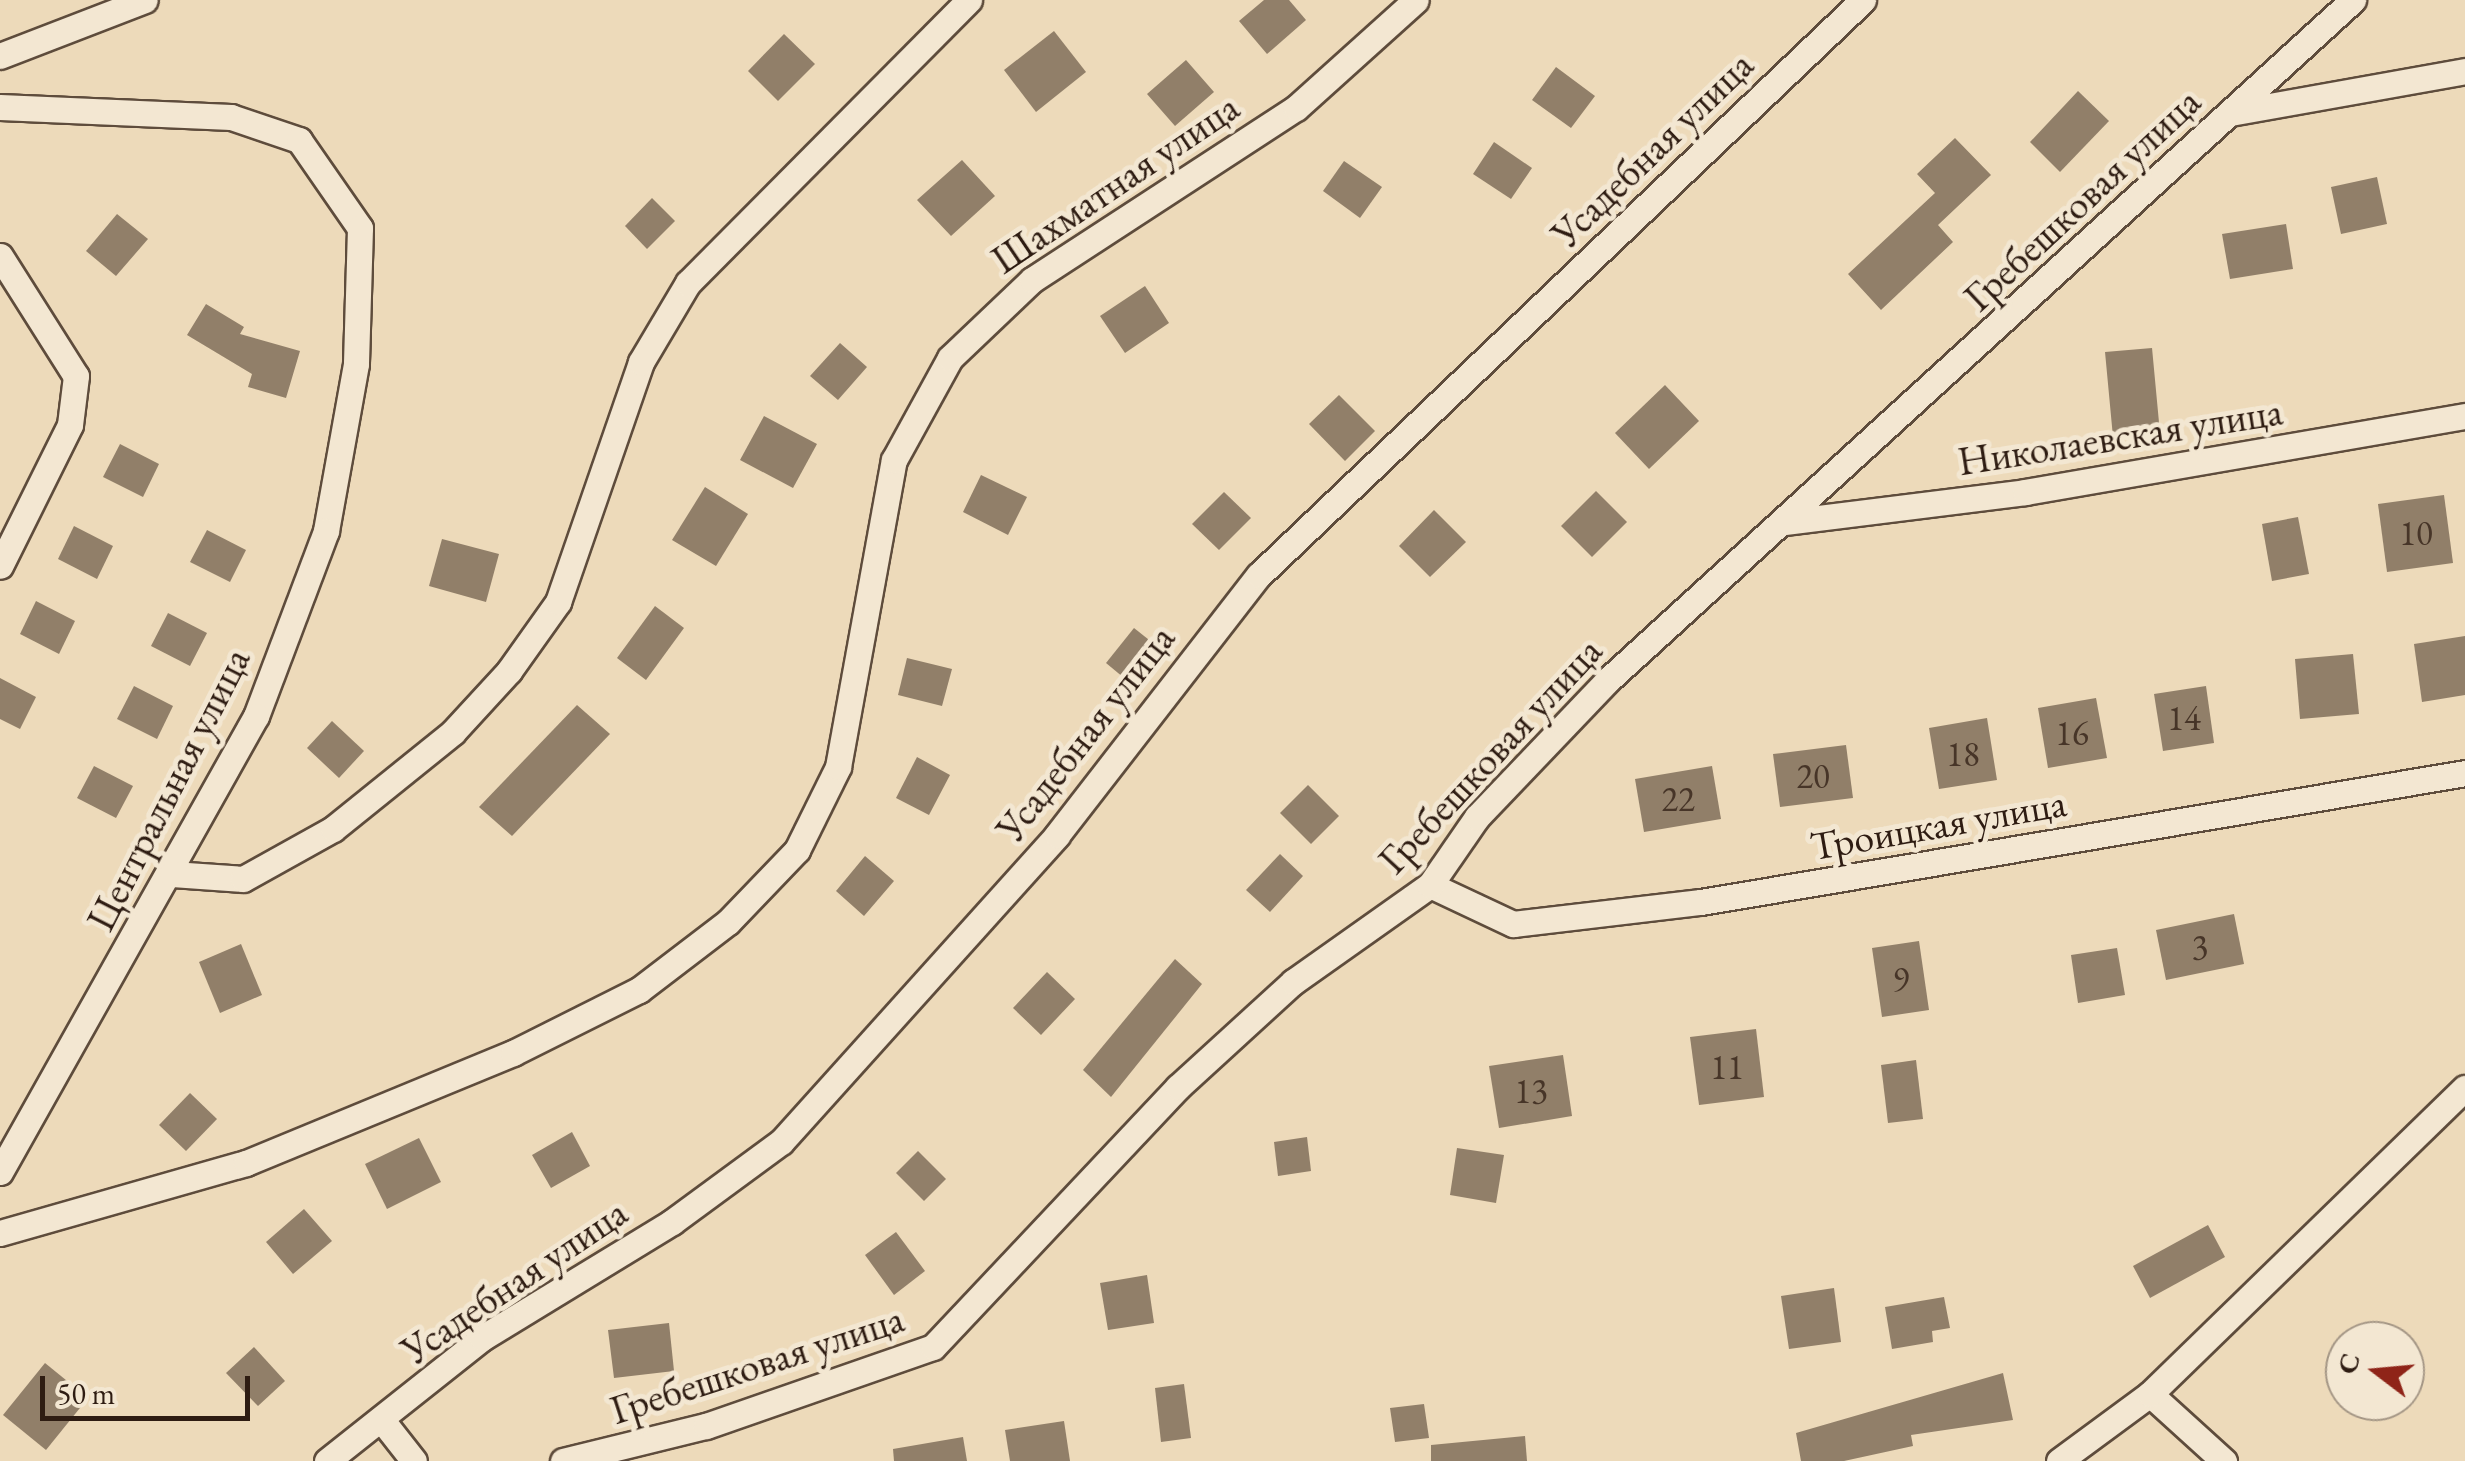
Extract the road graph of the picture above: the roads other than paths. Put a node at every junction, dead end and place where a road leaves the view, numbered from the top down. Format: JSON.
{"nodes":[{"id":1,"x":145,"y":0,"type":"edge"},
{"id":2,"x":969,"y":0,"type":"edge"},
{"id":3,"x":1416,"y":0,"type":"edge"},
{"id":4,"x":1864,"y":0,"type":"edge"},
{"id":5,"x":2353,"y":0,"type":"edge"},
{"id":6,"x":0,"y":56,"type":"edge"},
{"id":7,"x":2465,"y":72,"type":"edge"},
{"id":8,"x":0,"y":107,"type":"edge"},
{"id":9,"x":2230,"y":113,"type":"junction"},
{"id":10,"x":0,"y":256,"type":"edge"},
{"id":11,"x":2465,"y":416,"type":"edge"},
{"id":12,"x":1785,"y":522,"type":"junction"},
{"id":13,"x":0,"y":566,"type":"edge"},
{"id":14,"x":2465,"y":773,"type":"edge"},
{"id":15,"x":172,"y":874,"type":"junction"},
{"id":16,"x":1430,"y":885,"type":"junction"},
{"id":17,"x":2465,"y":1088,"type":"edge"},
{"id":18,"x":0,"y":1172,"type":"edge"},
{"id":19,"x":0,"y":1233,"type":"edge"},
{"id":20,"x":2150,"y":1394,"type":"junction"},
{"id":21,"x":381,"y":1420,"type":"junction"},
{"id":22,"x":327,"y":1461,"type":"edge"},
{"id":23,"x":414,"y":1461,"type":"edge"},
{"id":24,"x":563,"y":1461,"type":"edge"},
{"id":25,"x":2059,"y":1461,"type":"edge"},
{"id":26,"x":2224,"y":1461,"type":"edge"}],
"edges":[{"from":1,"to":6,"type":"street"},
{"from":2,"to":15,"type":"street"},
{"from":3,"to":19,"type":"street","name":"Шахматная улица"},
{"from":4,"to":21,"type":"street","name":"Усадебная улица"},
{"from":5,"to":9,"type":"street","name":"Гребешковая улица"},
{"from":7,"to":9,"type":"street"},
{"from":8,"to":15,"type":"street","name":"Центральная улица"},
{"from":9,"to":12,"type":"street","name":"Гребешковая улица"},
{"from":10,"to":13,"type":"street"},
{"from":11,"to":12,"type":"street","name":"Николаевская улица"},
{"from":12,"to":16,"type":"street","name":"Гребешковая улица"},
{"from":14,"to":16,"type":"street","name":"Троицкая улица"},
{"from":15,"to":18,"type":"street","name":"Центральная улица"},
{"from":16,"to":24,"type":"street","name":"Гребешковая улица"},
{"from":17,"to":20,"type":"street"},
{"from":20,"to":25,"type":"street"},
{"from":20,"to":26,"type":"street"},
{"from":21,"to":22,"type":"street","name":"Усадебная улица"},
{"from":21,"to":23,"type":"street"}]}
